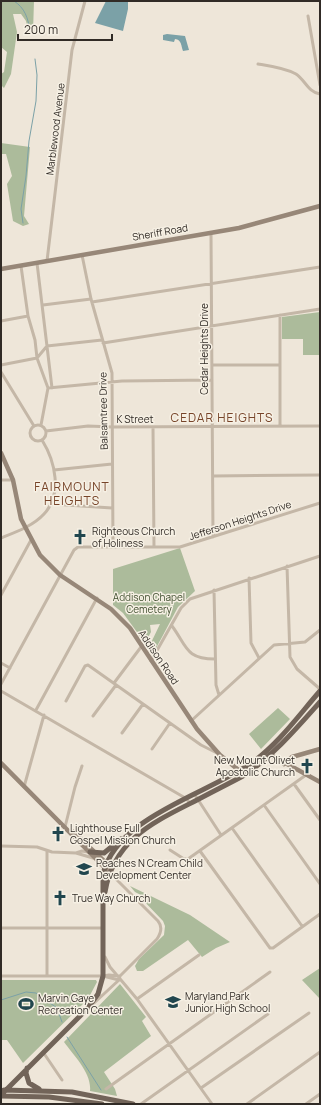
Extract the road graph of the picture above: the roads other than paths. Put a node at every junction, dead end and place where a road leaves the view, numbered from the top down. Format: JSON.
{"nodes":[{"id":1,"x":85,"y":1,"type":"edge"},
{"id":2,"x":308,"y":16,"type":"dead end"},
{"id":3,"x":258,"y":64,"type":"dead end"},
{"id":4,"x":320,"y":80,"type":"edge"},
{"id":5,"x":320,"y":84,"type":"edge"},
{"id":6,"x":320,"y":94,"type":"edge"},
{"id":7,"x":320,"y":206,"type":"edge"},
{"id":8,"x":211,"y":233,"type":"junction"},
{"id":9,"x":82,"y":255,"type":"junction"},
{"id":10,"x":47,"y":261,"type":"junction"},
{"id":11,"x":37,"y":262,"type":"junction"},
{"id":12,"x":21,"y":266,"type":"junction"},
{"id":13,"x":320,"y":267,"type":"edge"},
{"id":14,"x":1,"y":269,"type":"edge"},
{"id":15,"x":211,"y":284,"type":"junction"},
{"id":16,"x":92,"y":301,"type":"junction"},
{"id":17,"x":43,"y":305,"type":"junction"},
{"id":18,"x":320,"y":309,"type":"edge"},
{"id":19,"x":280,"y":315,"type":"junction"},
{"id":20,"x":28,"y":316,"type":"junction"},
{"id":21,"x":1,"y":321,"type":"edge"},
{"id":22,"x":212,"y":326,"type":"junction"},
{"id":23,"x":102,"y":341,"type":"junction"},
{"id":24,"x":47,"y":346,"type":"junction"},
{"id":25,"x":37,"y":358,"type":"junction"},
{"id":26,"x":1,"y":365,"type":"edge"},
{"id":27,"x":212,"y":365,"type":"junction"},
{"id":28,"x":280,"y":365,"type":"junction"},
{"id":29,"x":1,"y":372,"type":"edge"},
{"id":30,"x":212,"y":380,"type":"junction"},
{"id":31,"x":112,"y":381,"type":"junction"},
{"id":32,"x":48,"y":388,"type":"junction"},
{"id":33,"x":52,"y":388,"type":"junction"},
{"id":34,"x":41,"y":425,"type":"junction"},
{"id":35,"x":34,"y":426,"type":"junction"},
{"id":36,"x":280,"y":426,"type":"junction"},
{"id":37,"x":320,"y":426,"type":"edge"},
{"id":38,"x":112,"y":427,"type":"junction"},
{"id":39,"x":153,"y":427,"type":"junction"},
{"id":40,"x":212,"y":427,"type":"junction"},
{"id":41,"x":46,"y":431,"type":"junction"},
{"id":42,"x":42,"y":440,"type":"junction"},
{"id":43,"x":1,"y":453,"type":"edge"},
{"id":44,"x":112,"y":464,"type":"junction"},
{"id":45,"x":54,"y":470,"type":"junction"},
{"id":46,"x":320,"y":475,"type":"edge"},
{"id":47,"x":213,"y":476,"type":"junction"},
{"id":48,"x":1,"y":480,"type":"edge"},
{"id":49,"x":13,"y":480,"type":"junction"},
{"id":50,"x":320,"y":503,"type":"edge"},
{"id":51,"x":51,"y":504,"type":"junction"},
{"id":52,"x":112,"y":508,"type":"junction"},
{"id":53,"x":25,"y":528,"type":"junction"},
{"id":54,"x":213,"y":537,"type":"junction"},
{"id":55,"x":1,"y":538,"type":"edge"},
{"id":56,"x":31,"y":540,"type":"junction"},
{"id":57,"x":113,"y":547,"type":"junction"},
{"id":58,"x":154,"y":547,"type":"junction"},
{"id":59,"x":320,"y":556,"type":"edge"},
{"id":60,"x":287,"y":566,"type":"junction"},
{"id":61,"x":60,"y":575,"type":"junction"},
{"id":62,"x":249,"y":578,"type":"junction"},
{"id":63,"x":214,"y":590,"type":"junction"},
{"id":64,"x":1,"y":595,"type":"edge"},
{"id":65,"x":97,"y":598,"type":"junction"},
{"id":66,"x":172,"y":626,"type":"junction"},
{"id":67,"x":320,"y":630,"type":"edge"},
{"id":68,"x":289,"y":643,"type":"junction"},
{"id":69,"x":141,"y":646,"type":"junction"},
{"id":70,"x":215,"y":658,"type":"junction"},
{"id":71,"x":259,"y":658,"type":"junction"},
{"id":72,"x":151,"y":661,"type":"junction"},
{"id":73,"x":1,"y":663,"type":"edge"},
{"id":74,"x":10,"y":668,"type":"junction"},
{"id":75,"x":1,"y":684,"type":"edge"},
{"id":76,"x":115,"y":684,"type":"junction"},
{"id":77,"x":320,"y":690,"type":"edge"},
{"id":78,"x":1,"y":691,"type":"edge"},
{"id":79,"x":219,"y":695,"type":"junction"},
{"id":80,"x":66,"y":701,"type":"dead end"},
{"id":81,"x":320,"y":702,"type":"edge"},
{"id":82,"x":143,"y":704,"type":"junction"},
{"id":83,"x":36,"y":710,"type":"junction"},
{"id":84,"x":44,"y":716,"type":"junction"},
{"id":85,"x":93,"y":716,"type":"dead end"},
{"id":86,"x":191,"y":721,"type":"junction"},
{"id":87,"x":170,"y":723,"type":"junction"},
{"id":88,"x":122,"y":733,"type":"dead end"},
{"id":89,"x":320,"y":749,"type":"edge"},
{"id":90,"x":152,"y":750,"type":"dead end"},
{"id":91,"x":268,"y":754,"type":"junction"},
{"id":92,"x":220,"y":755,"type":"junction"},
{"id":93,"x":1,"y":764,"type":"edge"},
{"id":94,"x":284,"y":764,"type":"junction"},
{"id":95,"x":82,"y":766,"type":"dead end"},
{"id":96,"x":240,"y":770,"type":"junction"},
{"id":97,"x":306,"y":775,"type":"junction"},
{"id":98,"x":243,"y":776,"type":"junction"},
{"id":99,"x":320,"y":782,"type":"edge"},
{"id":100,"x":294,"y":784,"type":"junction"},
{"id":101,"x":24,"y":787,"type":"junction"},
{"id":102,"x":196,"y":797,"type":"junction"},
{"id":103,"x":188,"y":801,"type":"junction"},
{"id":104,"x":264,"y":805,"type":"junction"},
{"id":105,"x":320,"y":820,"type":"edge"},
{"id":106,"x":232,"y":828,"type":"junction"},
{"id":107,"x":66,"y":829,"type":"junction"},
{"id":108,"x":130,"y":832,"type":"junction"},
{"id":109,"x":221,"y":835,"type":"junction"},
{"id":110,"x":1,"y":846,"type":"edge"},
{"id":111,"x":170,"y":850,"type":"dead end"},
{"id":112,"x":47,"y":851,"type":"junction"},
{"id":113,"x":200,"y":851,"type":"junction"},
{"id":114,"x":92,"y":852,"type":"junction"},
{"id":115,"x":76,"y":853,"type":"junction"},
{"id":116,"x":98,"y":861,"type":"junction"},
{"id":117,"x":105,"y":868,"type":"junction"},
{"id":118,"x":110,"y":873,"type":"junction"},
{"id":119,"x":320,"y":884,"type":"edge"},
{"id":120,"x":104,"y":905,"type":"junction"},
{"id":121,"x":320,"y":914,"type":"edge"},
{"id":122,"x":302,"y":926,"type":"junction"},
{"id":123,"x":1,"y":928,"type":"edge"},
{"id":124,"x":48,"y":928,"type":"junction"},
{"id":125,"x":103,"y":928,"type":"junction"},
{"id":126,"x":103,"y":952,"type":"junction"},
{"id":127,"x":199,"y":955,"type":"dead end"},
{"id":128,"x":270,"y":972,"type":"dead end"},
{"id":129,"x":1,"y":976,"type":"edge"},
{"id":130,"x":47,"y":976,"type":"junction"},
{"id":131,"x":103,"y":976,"type":"junction"},
{"id":132,"x":119,"y":978,"type":"junction"},
{"id":133,"x":138,"y":999,"type":"junction"},
{"id":134,"x":87,"y":1009,"type":"junction"},
{"id":135,"x":308,"y":1013,"type":"dead end"},
{"id":136,"x":268,"y":1014,"type":"dead end"},
{"id":137,"x":169,"y":1044,"type":"junction"},
{"id":138,"x":43,"y":1052,"type":"junction"},
{"id":139,"x":320,"y":1052,"type":"edge"},
{"id":140,"x":27,"y":1068,"type":"junction"},
{"id":141,"x":188,"y":1071,"type":"junction"},
{"id":142,"x":62,"y":1080,"type":"dead end"},
{"id":143,"x":201,"y":1088,"type":"junction"},
{"id":144,"x":106,"y":1089,"type":"dead end"},
{"id":145,"x":3,"y":1090,"type":"edge"},
{"id":146,"x":42,"y":1090,"type":"junction"},
{"id":147,"x":320,"y":1094,"type":"edge"},
{"id":148,"x":1,"y":1095,"type":"edge"},
{"id":149,"x":102,"y":1104,"type":"edge"},
{"id":150,"x":133,"y":1104,"type":"edge"},
{"id":151,"x":142,"y":1104,"type":"edge"},
{"id":152,"x":212,"y":1104,"type":"edge"},
{"id":153,"x":247,"y":1104,"type":"edge"},
{"id":154,"x":306,"y":1104,"type":"edge"}],
"edges":[{"from":1,"to":10,"type":"street","name":"Marblewood Avenue"},
{"from":2,"to":4,"type":"street"},
{"from":3,"to":6,"type":"street"},
{"from":4,"to":5,"type":"street"},
{"from":7,"to":8,"type":"main road","name":"Sheriff Road"},
{"from":8,"to":9,"type":"main road","name":"Sheriff Road"},
{"from":8,"to":15,"type":"street","name":"Cedar Heights Drive"},
{"from":9,"to":10,"type":"main road","name":"Sheriff Road"},
{"from":9,"to":16,"type":"street","name":"Balsamtree Drive"},
{"from":10,"to":11,"type":"main road","name":"Sheriff Road"},
{"from":11,"to":12,"type":"main road","name":"Sheriff Road"},
{"from":11,"to":17,"type":"street"},
{"from":12,"to":14,"type":"main road","name":"Sheriff Road"},
{"from":12,"to":20,"type":"street"},
{"from":13,"to":15,"type":"street"},
{"from":15,"to":16,"type":"street"},
{"from":15,"to":22,"type":"street","name":"Cedar Heights Drive"},
{"from":16,"to":17,"type":"street"},
{"from":16,"to":23,"type":"street","name":"Balsamtree Drive"},
{"from":17,"to":24,"type":"street"},
{"from":18,"to":19,"type":"street"},
{"from":19,"to":22,"type":"street"},
{"from":19,"to":28,"type":"street"},
{"from":20,"to":21,"type":"street"},
{"from":20,"to":25,"type":"street"},
{"from":22,"to":23,"type":"street"},
{"from":22,"to":27,"type":"street","name":"Cedar Heights Drive"},
{"from":23,"to":24,"type":"street"},
{"from":23,"to":31,"type":"street","name":"Balsamtree Drive"},
{"from":24,"to":25,"type":"street"},
{"from":24,"to":33,"type":"street"},
{"from":25,"to":26,"type":"street"},
{"from":25,"to":32,"type":"street"},
{"from":27,"to":28,"type":"street"},
{"from":27,"to":30,"type":"street","name":"Cedar Heights Drive"},
{"from":28,"to":36,"type":"street"},
{"from":29,"to":35,"type":"street"},
{"from":30,"to":31,"type":"street"},
{"from":30,"to":40,"type":"street","name":"Cedar Heights Drive"},
{"from":31,"to":33,"type":"street"},
{"from":31,"to":38,"type":"street","name":"Balsamtree Drive"},
{"from":32,"to":33,"type":"street"},
{"from":32,"to":34,"type":"street"},
{"from":34,"to":35,"type":"street"},
{"from":34,"to":41,"type":"street"},
{"from":35,"to":42,"type":"street"},
{"from":36,"to":37,"type":"street","name":"K Street"},
{"from":36,"to":40,"type":"street","name":"K Street"},
{"from":38,"to":39,"type":"street","name":"K Street"},
{"from":38,"to":41,"type":"street","name":"K Street"},
{"from":38,"to":44,"type":"street","name":"Balsamtree Drive"},
{"from":39,"to":40,"type":"street","name":"K Street"},
{"from":39,"to":58,"type":"street"},
{"from":40,"to":47,"type":"street","name":"Cedar Heights Drive"},
{"from":41,"to":42,"type":"street"},
{"from":42,"to":45,"type":"street"},
{"from":43,"to":49,"type":"main road","name":"Addison Road"},
{"from":44,"to":45,"type":"street"},
{"from":44,"to":52,"type":"street","name":"Balsamtree Drive"},
{"from":45,"to":51,"type":"street"},
{"from":46,"to":47,"type":"street"},
{"from":47,"to":54,"type":"street","name":"Cedar Heights Drive"},
{"from":48,"to":49,"type":"street"},
{"from":49,"to":53,"type":"main road","name":"Addison Road"},
{"from":50,"to":54,"type":"street","name":"Jefferson Heights Drive"},
{"from":51,"to":52,"type":"street"},
{"from":51,"to":53,"type":"street"},
{"from":52,"to":57,"type":"street","name":"Balsamtree Drive"},
{"from":53,"to":55,"type":"street"},
{"from":53,"to":56,"type":"main road","name":"Addison Road"},
{"from":54,"to":58,"type":"street","name":"Jefferson Heights Drive"},
{"from":56,"to":61,"type":"main road","name":"Addison Road"},
{"from":56,"to":64,"type":"street"},
{"from":57,"to":58,"type":"street","name":"Jefferson Heights Drive"},
{"from":57,"to":61,"type":"street","name":"Jefferson Heights Drive"},
{"from":59,"to":60,"type":"street"},
{"from":60,"to":62,"type":"street"},
{"from":60,"to":68,"type":"street"},
{"from":61,"to":65,"type":"main road","name":"Addison Road"},
{"from":61,"to":74,"type":"street"},
{"from":62,"to":63,"type":"street"},
{"from":62,"to":71,"type":"street"},
{"from":63,"to":66,"type":"street"},
{"from":63,"to":70,"type":"street"},
{"from":65,"to":69,"type":"main road","name":"Addison Road"},
{"from":65,"to":83,"type":"street"},
{"from":66,"to":70,"type":"street"},
{"from":66,"to":72,"type":"street"},
{"from":67,"to":68,"type":"street"},
{"from":68,"to":71,"type":"street"},
{"from":68,"to":77,"type":"street"},
{"from":69,"to":72,"type":"main road","name":"Addison Road"},
{"from":69,"to":76,"type":"street"},
{"from":70,"to":79,"type":"street"},
{"from":71,"to":79,"type":"street"},
{"from":72,"to":86,"type":"main road","name":"Addison Road"},
{"from":73,"to":74,"type":"street"},
{"from":74,"to":75,"type":"street"},
{"from":76,"to":80,"type":"street"},
{"from":76,"to":82,"type":"street"},
{"from":76,"to":85,"type":"street"},
{"from":77,"to":91,"type":"main road"},
{"from":78,"to":83,"type":"street"},
{"from":79,"to":86,"type":"street"},
{"from":81,"to":91,"type":"main road"},
{"from":82,"to":87,"type":"street"},
{"from":82,"to":88,"type":"street"},
{"from":83,"to":84,"type":"street"},
{"from":84,"to":101,"type":"street"},
{"from":84,"to":103,"type":"street"},
{"from":86,"to":92,"type":"main road","name":"Addison Road"},
{"from":87,"to":90,"type":"street"},
{"from":87,"to":92,"type":"street"},
{"from":89,"to":94,"type":"main road"},
{"from":91,"to":94,"type":"main road"},
{"from":91,"to":96,"type":"main road"},
{"from":91,"to":98,"type":"main road"},
{"from":92,"to":96,"type":"main road","name":"Addison Road"},
{"from":93,"to":101,"type":"main road"},
{"from":94,"to":97,"type":"main road"},
{"from":95,"to":107,"type":"street"},
{"from":96,"to":98,"type":"main road","name":"Addison Road"},
{"from":96,"to":102,"type":"main road"},
{"from":97,"to":99,"type":"main road"},
{"from":97,"to":100,"type":"street"},
{"from":98,"to":102,"type":"main road"},
{"from":100,"to":104,"type":"street"},
{"from":100,"to":105,"type":"street"},
{"from":101,"to":107,"type":"main road"},
{"from":102,"to":103,"type":"main road"},
{"from":102,"to":109,"type":"street"},
{"from":103,"to":108,"type":"main road"},
{"from":103,"to":118,"type":"main road"},
{"from":104,"to":106,"type":"street"},
{"from":104,"to":119,"type":"street"},
{"from":106,"to":109,"type":"street"},
{"from":106,"to":122,"type":"street"},
{"from":107,"to":114,"type":"main road"},
{"from":108,"to":114,"type":"main road"},
{"from":108,"to":117,"type":"main road"},
{"from":109,"to":113,"type":"street"},
{"from":110,"to":112,"type":"street"},
{"from":111,"to":113,"type":"street"},
{"from":112,"to":115,"type":"street"},
{"from":112,"to":124,"type":"street"},
{"from":113,"to":122,"type":"street"},
{"from":114,"to":115,"type":"street"},
{"from":114,"to":116,"type":"main road"},
{"from":114,"to":117,"type":"main road"},
{"from":115,"to":116,"type":"street"},
{"from":116,"to":117,"type":"main road"},
{"from":117,"to":118,"type":"main road"},
{"from":117,"to":120,"type":"main road"},
{"from":118,"to":120,"type":"main road"},
{"from":118,"to":132,"type":"street"},
{"from":120,"to":125,"type":"main road"},
{"from":121,"to":122,"type":"street"},
{"from":123,"to":124,"type":"street"},
{"from":124,"to":125,"type":"street"},
{"from":124,"to":130,"type":"street"},
{"from":125,"to":126,"type":"main road"},
{"from":126,"to":131,"type":"main road"},
{"from":126,"to":132,"type":"street"},
{"from":127,"to":133,"type":"street"},
{"from":128,"to":137,"type":"street"},
{"from":129,"to":130,"type":"street"},
{"from":130,"to":131,"type":"street"},
{"from":131,"to":132,"type":"street"},
{"from":131,"to":134,"type":"main road"},
{"from":132,"to":133,"type":"street"},
{"from":132,"to":134,"type":"street"},
{"from":133,"to":137,"type":"street"},
{"from":134,"to":138,"type":"main road"},
{"from":135,"to":143,"type":"street"},
{"from":136,"to":141,"type":"street"},
{"from":137,"to":141,"type":"street"},
{"from":137,"to":144,"type":"street"},
{"from":138,"to":140,"type":"main road"},
{"from":138,"to":142,"type":"street"},
{"from":139,"to":153,"type":"street"},
{"from":140,"to":145,"type":"main road"},
{"from":140,"to":146,"type":"main road"},
{"from":141,"to":143,"type":"street"},
{"from":141,"to":151,"type":"street"},
{"from":143,"to":152,"type":"street"},
{"from":145,"to":146,"type":"main road"},
{"from":145,"to":148,"type":"main road"},
{"from":146,"to":150,"type":"main road"},
{"from":147,"to":154,"type":"street"},
{"from":148,"to":149,"type":"main road"}]}
